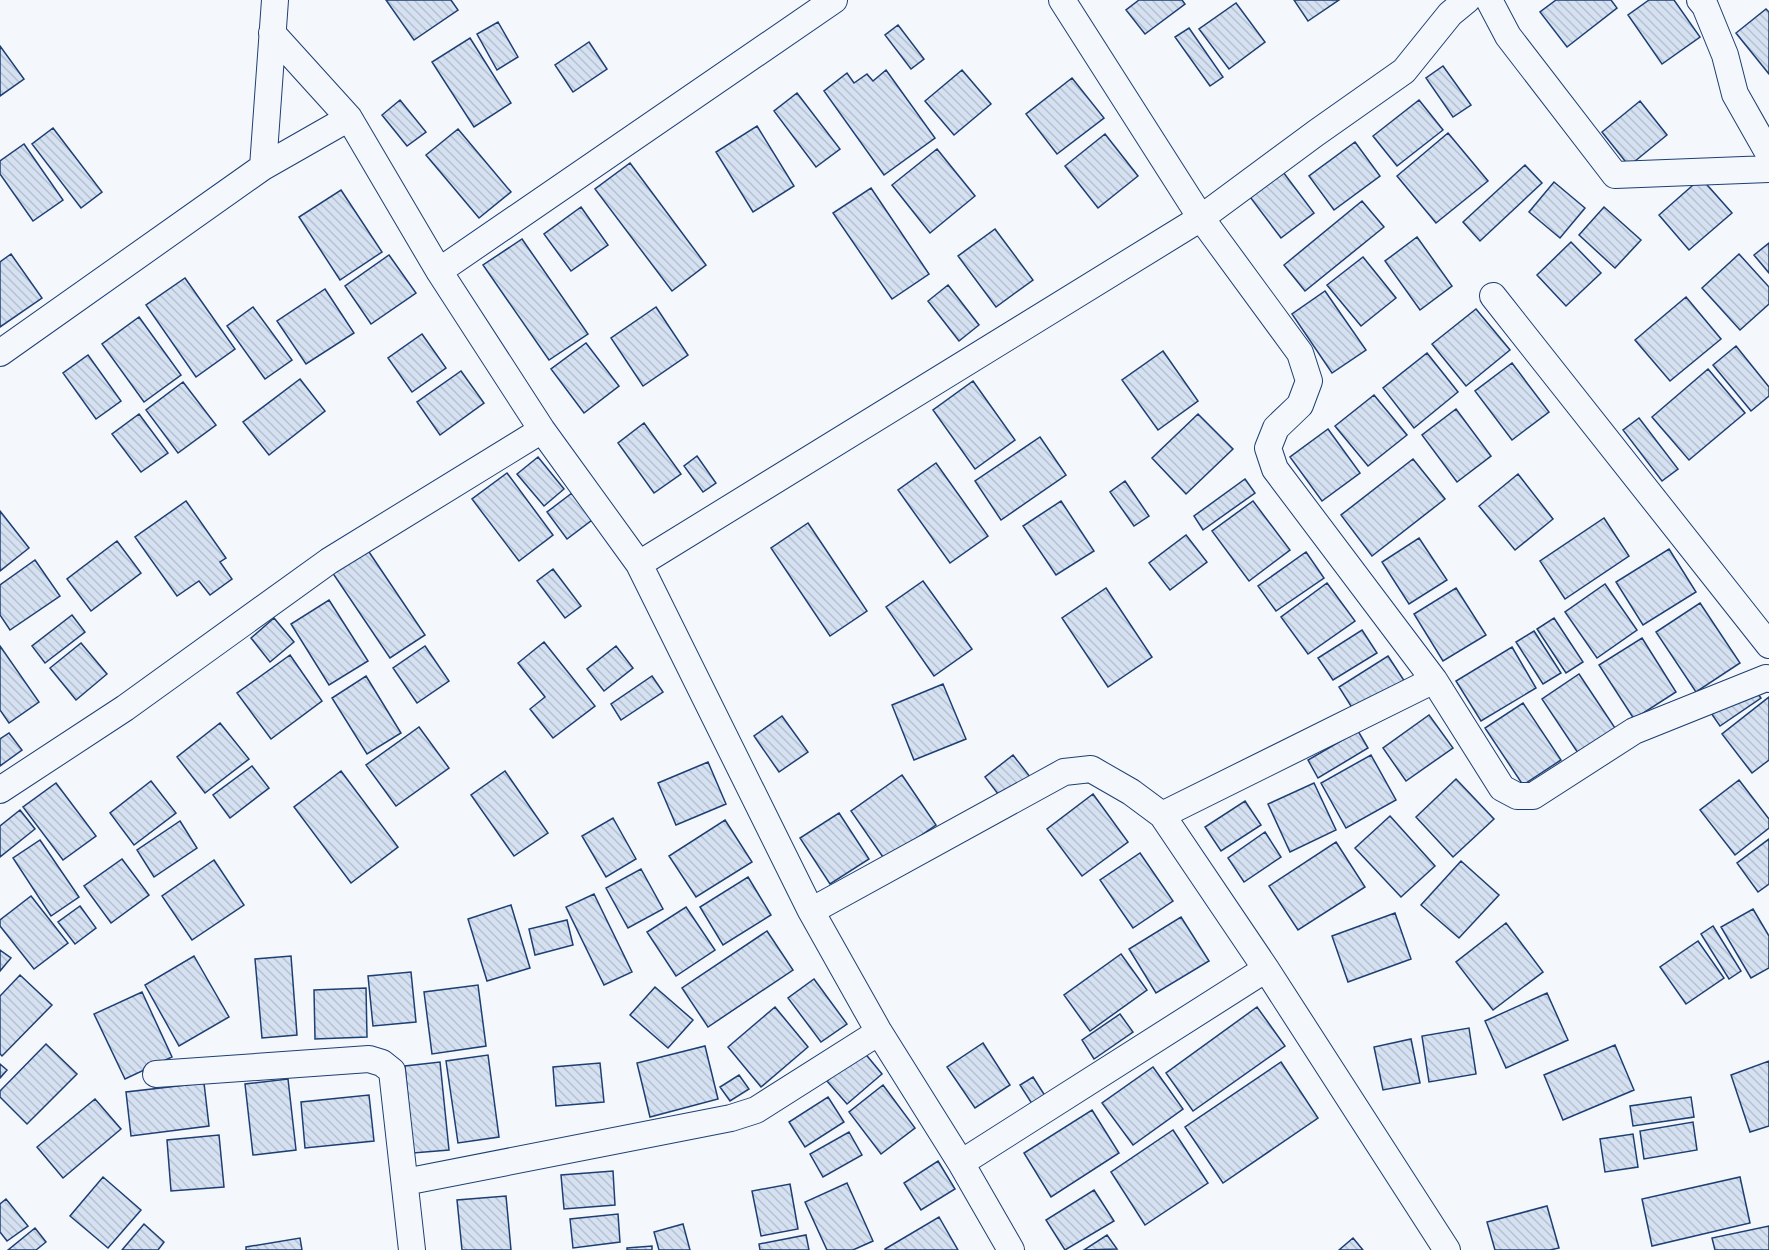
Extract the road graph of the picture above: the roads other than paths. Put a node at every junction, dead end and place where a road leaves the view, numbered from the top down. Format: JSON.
{"nodes":[{"id":1,"x":275,"y":0,"type":"edge"},
{"id":2,"x":834,"y":0,"type":"edge"},
{"id":3,"x":1062,"y":0,"type":"edge"},
{"id":4,"x":1467,"y":0,"type":"edge"},
{"id":5,"x":1489,"y":0,"type":"edge"},
{"id":6,"x":1700,"y":0,"type":"edge"},
{"id":7,"x":272,"y":33,"type":"junction"},
{"id":8,"x":348,"y":118,"type":"junction"},
{"id":9,"x":1769,"y":154,"type":"edge"},
{"id":10,"x":263,"y":167,"type":"junction"},
{"id":11,"x":1769,"y":169,"type":"edge"},
{"id":12,"x":1201,"y":218,"type":"junction"},
{"id":13,"x":439,"y":271,"type":"junction"},
{"id":14,"x":1492,"y":296,"type":"dead end"},
{"id":15,"x":0,"y":354,"type":"edge"},
{"id":16,"x":542,"y":430,"type":"junction"},
{"id":17,"x":639,"y":564,"type":"junction"},
{"id":18,"x":1769,"y":645,"type":"edge"},
{"id":19,"x":1769,"y":679,"type":"edge"},
{"id":20,"x":1434,"y":680,"type":"junction"},
{"id":21,"x":0,"y":790,"type":"edge"},
{"id":22,"x":1162,"y":816,"type":"junction"},
{"id":23,"x":811,"y":911,"type":"junction"},
{"id":24,"x":1266,"y":969,"type":"junction"},
{"id":25,"x":879,"y":1032,"type":"junction"},
{"id":26,"x":156,"y":1074,"type":"dead end"},
{"id":27,"x":960,"y":1163,"type":"junction"},
{"id":28,"x":405,"y":1182,"type":"junction"},
{"id":29,"x":412,"y":1250,"type":"edge"},
{"id":30,"x":1011,"y":1250,"type":"edge"},
{"id":31,"x":1447,"y":1250,"type":"edge"}],
"edges":[{"from":1,"to":7,"type":"street"},
{"from":2,"to":13,"type":"street"},
{"from":3,"to":12,"type":"street"},
{"from":4,"to":12,"type":"street"},
{"from":5,"to":11,"type":"street"},
{"from":6,"to":9,"type":"street"},
{"from":7,"to":8,"type":"street"},
{"from":7,"to":10,"type":"street"},
{"from":8,"to":10,"type":"street"},
{"from":8,"to":13,"type":"street"},
{"from":10,"to":15,"type":"street"},
{"from":12,"to":17,"type":"street"},
{"from":12,"to":20,"type":"street"},
{"from":13,"to":16,"type":"street"},
{"from":14,"to":18,"type":"street"},
{"from":16,"to":17,"type":"street"},
{"from":16,"to":21,"type":"street"},
{"from":17,"to":23,"type":"street"},
{"from":19,"to":20,"type":"street"},
{"from":20,"to":22,"type":"street"},
{"from":22,"to":23,"type":"street"},
{"from":22,"to":24,"type":"street"},
{"from":23,"to":25,"type":"street"},
{"from":24,"to":27,"type":"street"},
{"from":24,"to":31,"type":"street"},
{"from":25,"to":27,"type":"street"},
{"from":25,"to":28,"type":"street"},
{"from":26,"to":28,"type":"street"},
{"from":27,"to":30,"type":"street"},
{"from":28,"to":29,"type":"street"}]}
